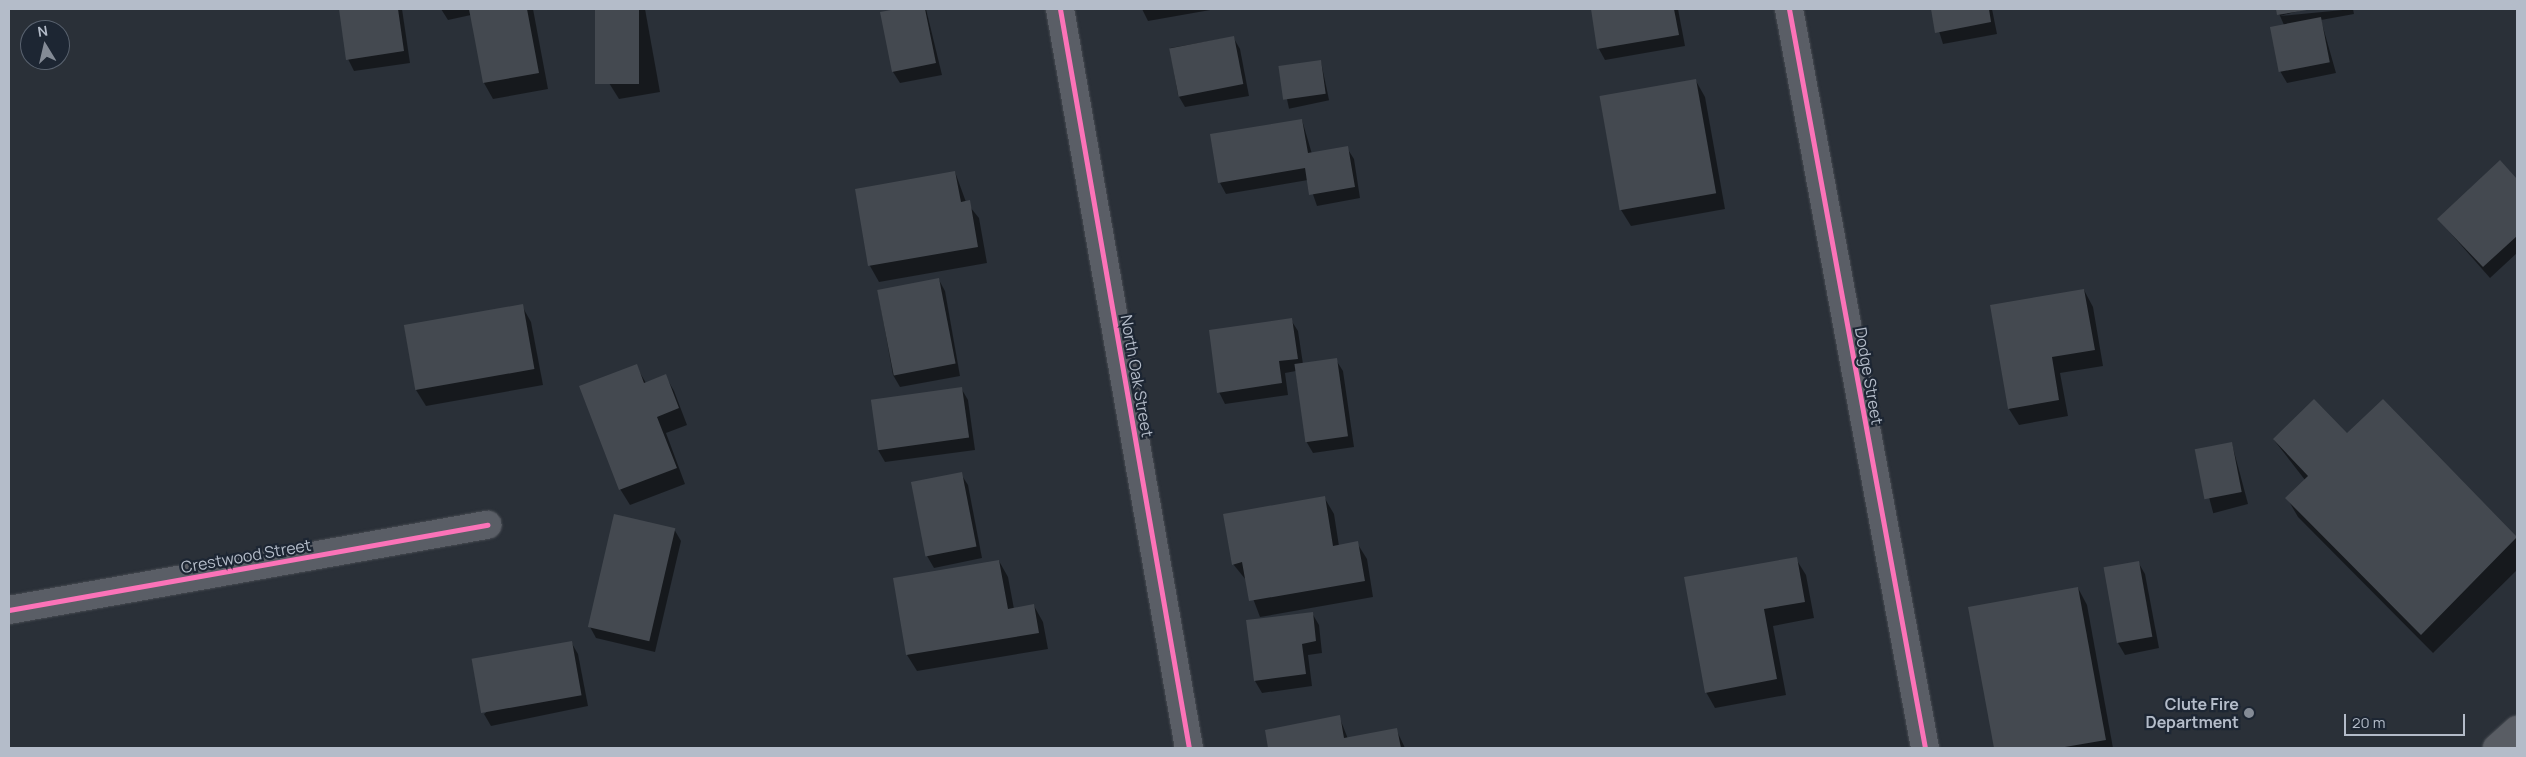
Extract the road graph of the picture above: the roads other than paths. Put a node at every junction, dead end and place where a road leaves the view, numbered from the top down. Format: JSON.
{"nodes":[{"id":1,"x":1060,"y":9,"type":"edge"},
{"id":2,"x":1789,"y":9,"type":"edge"},
{"id":3,"x":488,"y":525,"type":"dead end"},
{"id":4,"x":9,"y":610,"type":"edge"},
{"id":5,"x":2517,"y":730,"type":"edge"},
{"id":6,"x":1188,"y":748,"type":"edge"},
{"id":7,"x":1924,"y":748,"type":"edge"},
{"id":8,"x":2497,"y":748,"type":"edge"}],
"edges":[{"from":1,"to":6,"type":"street","name":"North Oak Street"},
{"from":2,"to":7,"type":"street","name":"Dodge Street"},
{"from":3,"to":4,"type":"street","name":"Crestwood Street"},
{"from":5,"to":8,"type":"main road"}]}
